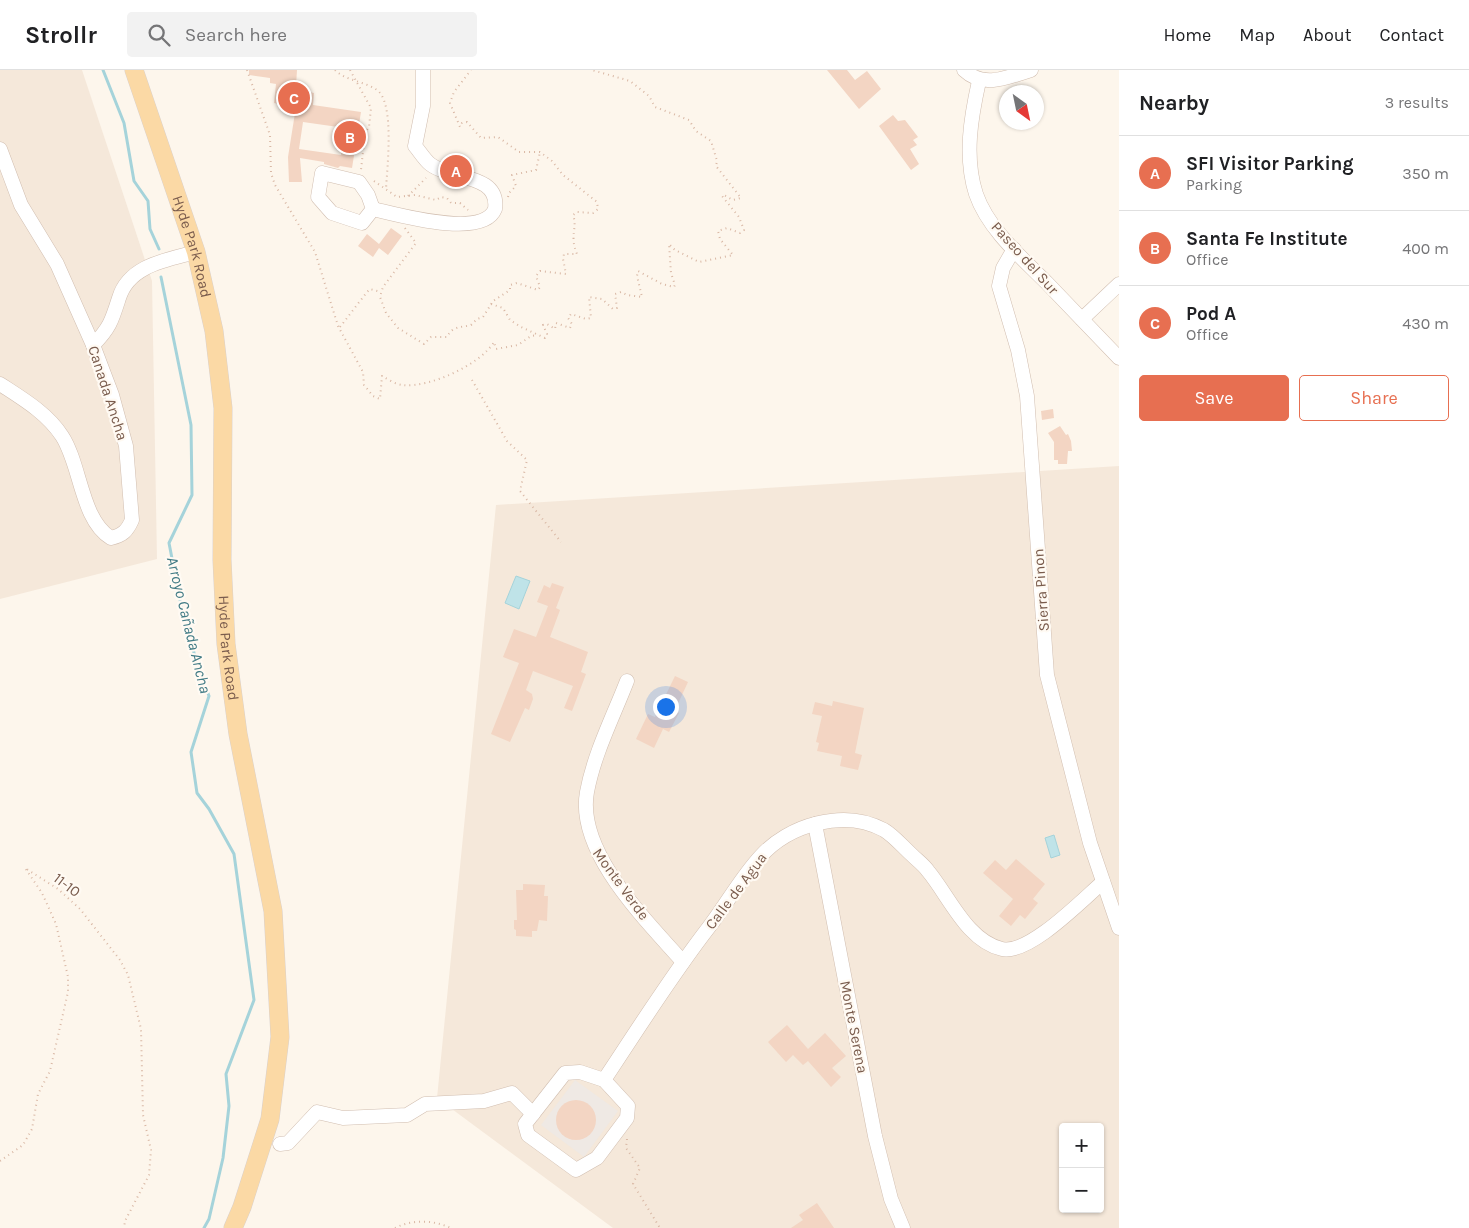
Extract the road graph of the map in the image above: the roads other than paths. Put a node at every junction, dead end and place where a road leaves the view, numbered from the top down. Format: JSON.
{"nodes":[{"id":1,"x":134,"y":70,"type":"edge"},
{"id":2,"x":423,"y":70,"type":"edge"},
{"id":3,"x":964,"y":70,"type":"edge"},
{"id":4,"x":1031,"y":70,"type":"edge"},
{"id":5,"x":979,"y":80,"type":"junction"},
{"id":6,"x":0,"y":149,"type":"edge"},
{"id":7,"x":373,"y":210,"type":"dead end"},
{"id":8,"x":1014,"y":249,"type":"junction"},
{"id":9,"x":196,"y":252,"type":"junction"},
{"id":10,"x":1119,"y":284,"type":"edge"},
{"id":11,"x":1082,"y":319,"type":"junction"},
{"id":12,"x":93,"y":345,"type":"junction"},
{"id":13,"x":1119,"y":358,"type":"edge"},
{"id":14,"x":0,"y":384,"type":"edge"},
{"id":15,"x":627,"y":681,"type":"dead end"},
{"id":16,"x":815,"y":824,"type":"junction"},
{"id":17,"x":1103,"y":882,"type":"junction"},
{"id":18,"x":1119,"y":928,"type":"edge"},
{"id":19,"x":683,"y":962,"type":"junction"},
{"id":20,"x":604,"y":1080,"type":"junction"},
{"id":21,"x":533,"y":1114,"type":"junction"},
{"id":22,"x":280,"y":1144,"type":"dead end"},
{"id":23,"x":232,"y":1228,"type":"edge"},
{"id":24,"x":903,"y":1228,"type":"edge"}],
"edges":[{"from":1,"to":9,"type":"main road","name":"Hyde Park Road"},
{"from":2,"to":7,"type":"street"},
{"from":3,"to":5,"type":"street"},
{"from":4,"to":5,"type":"street"},
{"from":5,"to":8,"type":"street","name":"Paseo del Sur"},
{"from":6,"to":12,"type":"street","name":"Canada Ancha"},
{"from":8,"to":11,"type":"street","name":"Paseo del Sur"},
{"from":8,"to":17,"type":"street","name":"Sierra Pinon"},
{"from":9,"to":12,"type":"street"},
{"from":9,"to":23,"type":"main road","name":"Hyde Park Road"},
{"from":10,"to":11,"type":"street"},
{"from":11,"to":13,"type":"street","name":"Paseo del Sur"},
{"from":12,"to":14,"type":"street","name":"Canada Ancha"},
{"from":15,"to":19,"type":"street","name":"Monte Verde"},
{"from":16,"to":17,"type":"street","name":"Calle de Agua"},
{"from":16,"to":19,"type":"street","name":"Calle de Agua"},
{"from":16,"to":24,"type":"street","name":"Monte Serena"},
{"from":17,"to":18,"type":"street","name":"Sierra Pinon"},
{"from":19,"to":20,"type":"street","name":"Calle de Agua"},
{"from":20,"to":21,"type":"street"},
{"from":20,"to":21,"type":"street"},
{"from":21,"to":22,"type":"street"}]}
